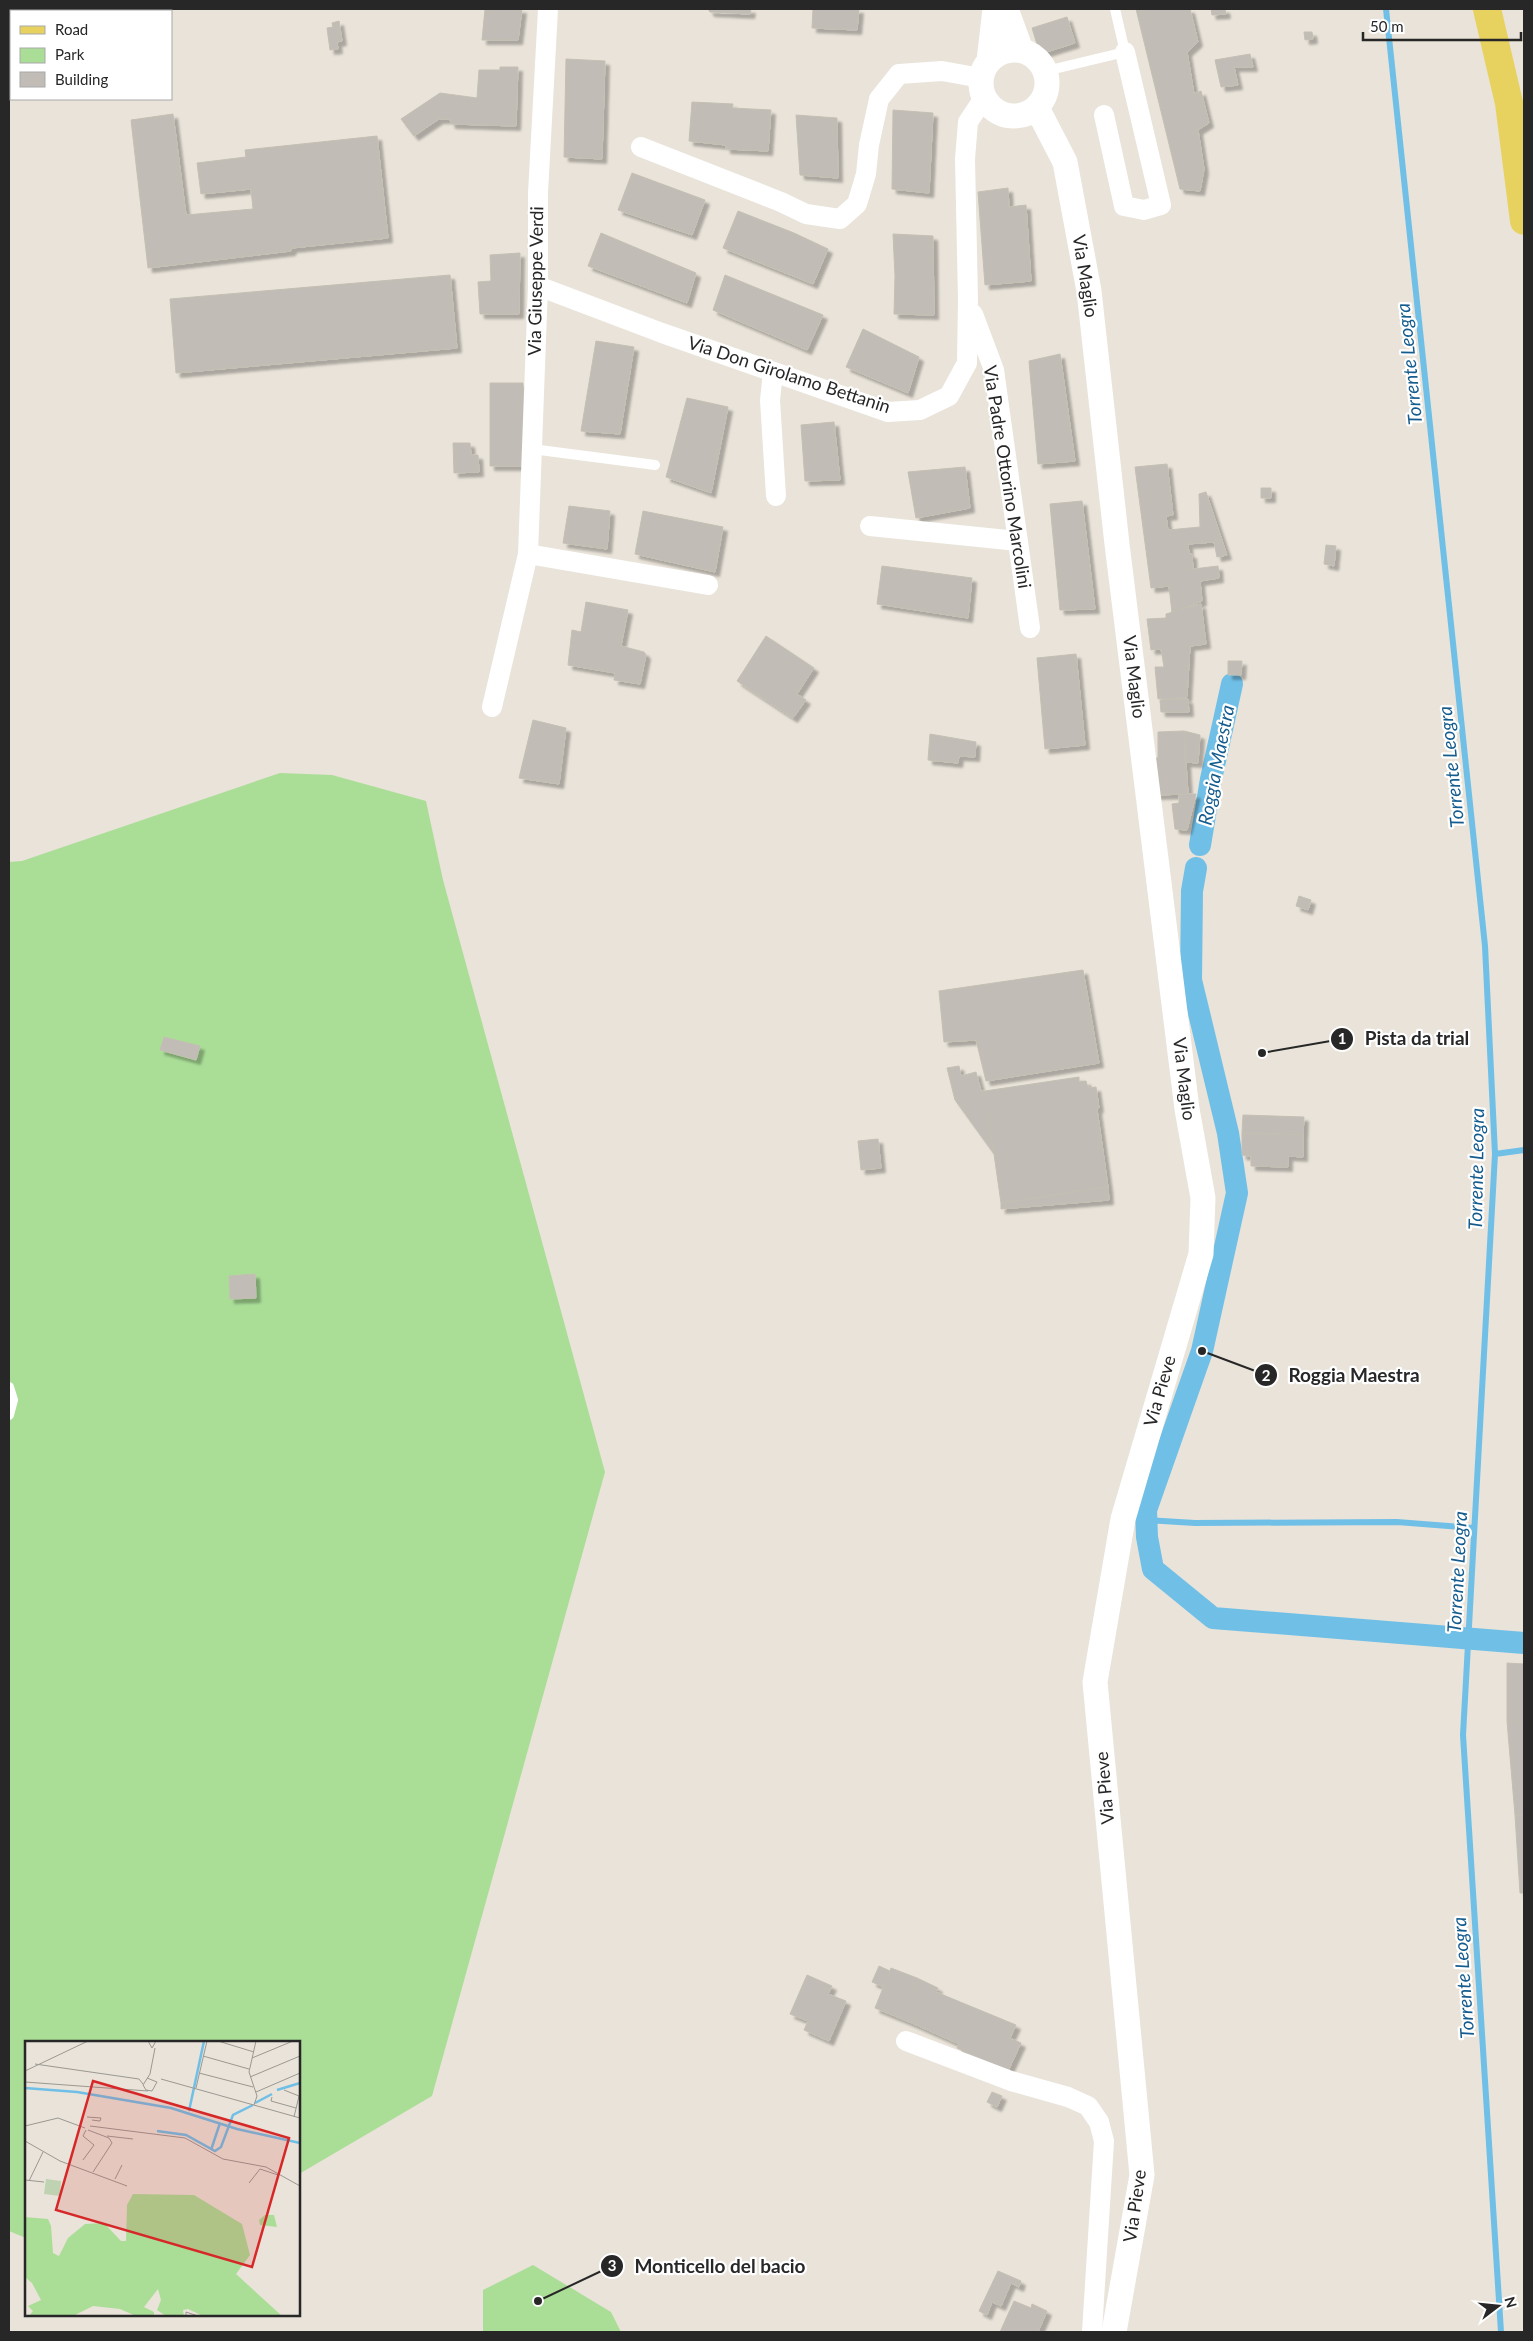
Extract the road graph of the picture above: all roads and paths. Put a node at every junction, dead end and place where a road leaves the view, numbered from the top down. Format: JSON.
{"nodes":[{"id":1,"x":548,"y":9,"type":"edge"},
{"id":2,"x":995,"y":9,"type":"edge"},
{"id":3,"x":1006,"y":9,"type":"edge"},
{"id":4,"x":1115,"y":9,"type":"edge"},
{"id":5,"x":1487,"y":9,"type":"edge"},
{"id":6,"x":1021,"y":50,"type":"junction"},
{"id":7,"x":1125,"y":52,"type":"junction"},
{"id":8,"x":1046,"y":71,"type":"junction"},
{"id":9,"x":985,"y":79,"type":"junction"},
{"id":10,"x":1037,"y":108,"type":"junction"},
{"id":11,"x":1104,"y":115,"type":"dead end"},
{"id":12,"x":641,"y":147,"type":"dead end"},
{"id":13,"x":1524,"y":221,"type":"edge"},
{"id":14,"x":538,"y":286,"type":"junction"},
{"id":15,"x":968,"y":299,"type":"junction"},
{"id":16,"x":773,"y":372,"type":"junction"},
{"id":17,"x":532,"y":449,"type":"junction"},
{"id":18,"x":655,"y":465,"type":"dead end"},
{"id":19,"x":776,"y":496,"type":"dead end"},
{"id":20,"x":870,"y":526,"type":"dead end"},
{"id":21,"x":1018,"y":541,"type":"junction"},
{"id":22,"x":528,"y":554,"type":"junction"},
{"id":23,"x":708,"y":585,"type":"dead end"},
{"id":24,"x":1030,"y":628,"type":"dead end"},
{"id":25,"x":492,"y":707,"type":"dead end"},
{"id":26,"x":1201,"y":1254,"type":"joint"},
{"id":27,"x":9,"y":1387,"type":"edge"},
{"id":28,"x":9,"y":1415,"type":"edge"},
{"id":29,"x":906,"y":2041,"type":"dead end"},
{"id":30,"x":1092,"y":2332,"type":"edge"},
{"id":31,"x":1114,"y":2332,"type":"edge"}],
"edges":[{"from":1,"to":14,"type":"street","name":"Via Giuseppe Verdi"},
{"from":2,"to":9,"type":"street"},
{"from":3,"to":6,"type":"street"},
{"from":4,"to":7,"type":"lane"},
{"from":5,"to":13,"type":"main road"},
{"from":6,"to":8,"type":"street"},
{"from":6,"to":9,"type":"street"},
{"from":7,"to":8,"type":"lane"},
{"from":7,"to":11,"type":"street"},
{"from":8,"to":10,"type":"street"},
{"from":9,"to":10,"type":"street"},
{"from":9,"to":12,"type":"street"},
{"from":9,"to":15,"type":"street","name":"Via Don Girolamo Bettanin"},
{"from":10,"to":26,"type":"street","name":"Via Maglio"},
{"from":14,"to":16,"type":"street","name":"Via Don Girolamo Bettanin"},
{"from":14,"to":17,"type":"street","name":"Via Giuseppe Verdi"},
{"from":15,"to":16,"type":"street","name":"Via Don Girolamo Bettanin"},
{"from":15,"to":21,"type":"street","name":"Via Padre Ottorino Marcolini"},
{"from":16,"to":19,"type":"street"},
{"from":17,"to":18,"type":"lane"},
{"from":17,"to":22,"type":"street","name":"Via Giuseppe Verdi"},
{"from":20,"to":21,"type":"street"},
{"from":21,"to":24,"type":"street","name":"Via Padre Ottorino Marcolini"},
{"from":22,"to":23,"type":"street"},
{"from":22,"to":25,"type":"street","name":"Via Giuseppe Verdi"},
{"from":26,"to":31,"type":"street","name":"Via Pieve"},
{"from":27,"to":28,"type":"lane"},
{"from":29,"to":30,"type":"street","name":"Via Pieve"}]}
